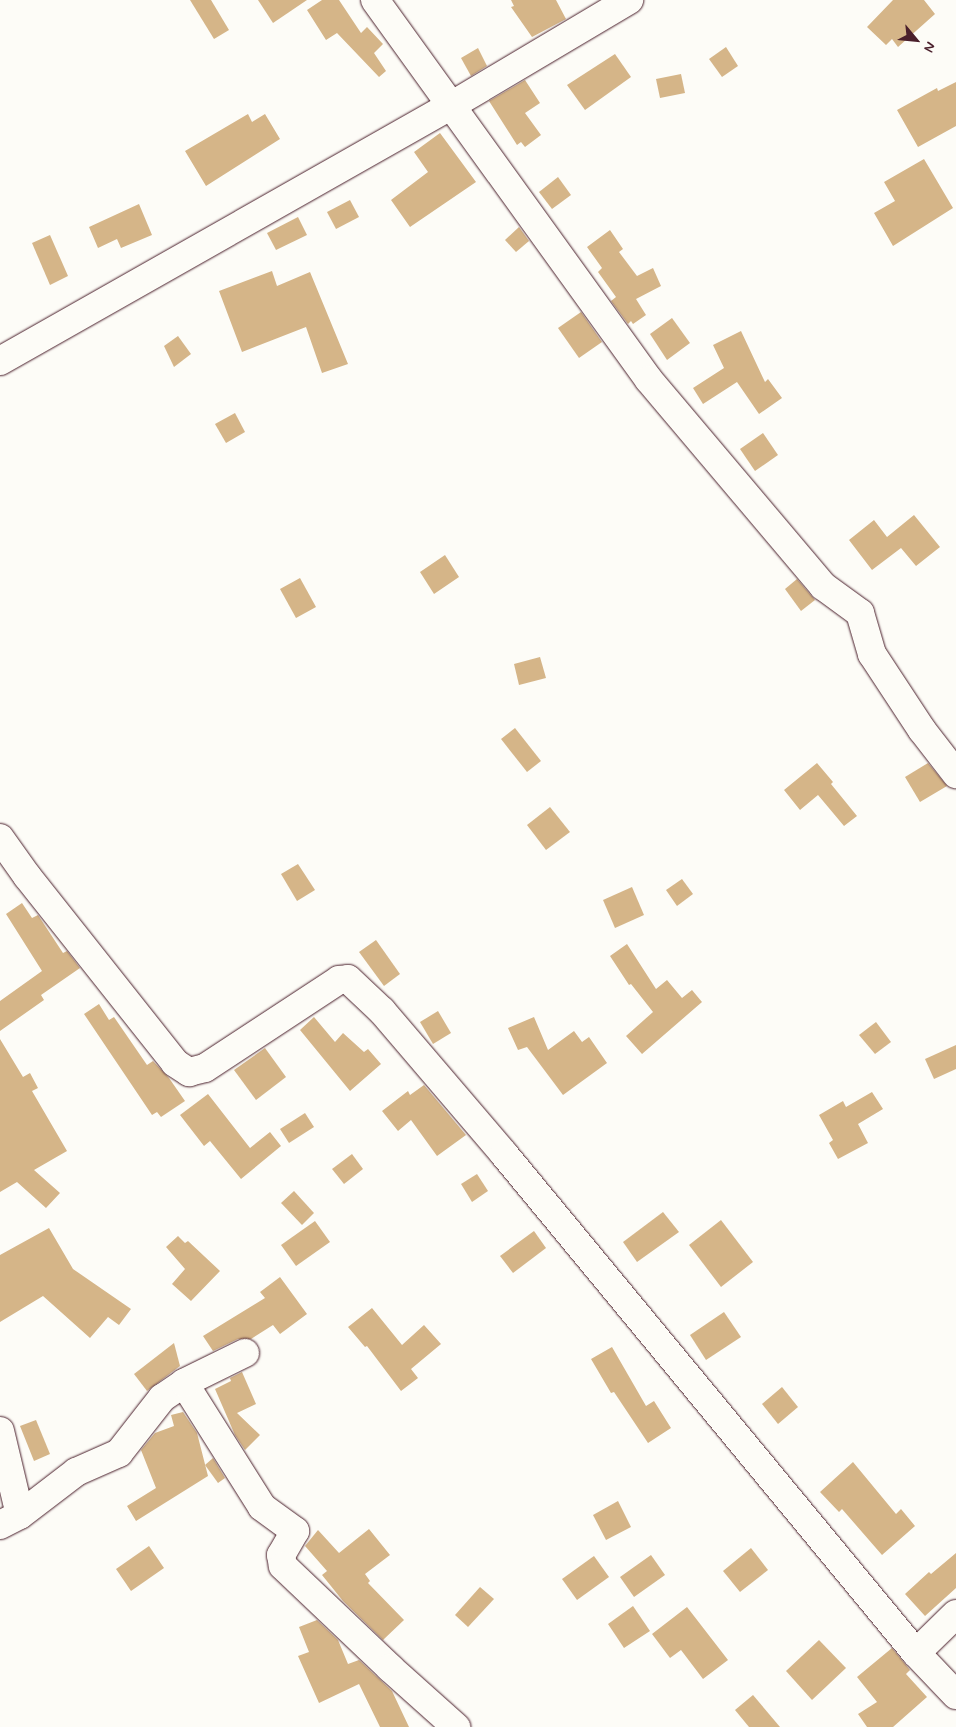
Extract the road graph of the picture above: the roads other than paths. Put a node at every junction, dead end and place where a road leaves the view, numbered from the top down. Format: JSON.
{"nodes":[{"id":1,"x":375,"y":0,"type":"edge"},
{"id":2,"x":630,"y":0,"type":"edge"},
{"id":3,"x":451,"y":106,"type":"junction"},
{"id":4,"x":0,"y":361,"type":"edge"},
{"id":5,"x":956,"y":774,"type":"edge"},
{"id":6,"x":0,"y":838,"type":"edge"},
{"id":7,"x":244,"y":1353,"type":"dead end"},
{"id":8,"x":184,"y":1383,"type":"junction"},
{"id":9,"x":0,"y":1431,"type":"edge"},
{"id":10,"x":10,"y":1520,"type":"edge"},
{"id":11,"x":956,"y":1614,"type":"edge"},
{"id":12,"x":916,"y":1653,"type":"junction"},
{"id":13,"x":956,"y":1695,"type":"edge"},
{"id":14,"x":456,"y":1727,"type":"edge"}],
"edges":[{"from":1,"to":3,"type":"street"},
{"from":2,"to":3,"type":"street"},
{"from":3,"to":4,"type":"street"},
{"from":3,"to":5,"type":"street"},
{"from":6,"to":12,"type":"street"},
{"from":7,"to":8,"type":"street"},
{"from":8,"to":10,"type":"street"},
{"from":8,"to":14,"type":"street"},
{"from":9,"to":10,"type":"street"},
{"from":11,"to":12,"type":"street"},
{"from":12,"to":13,"type":"street"}]}
